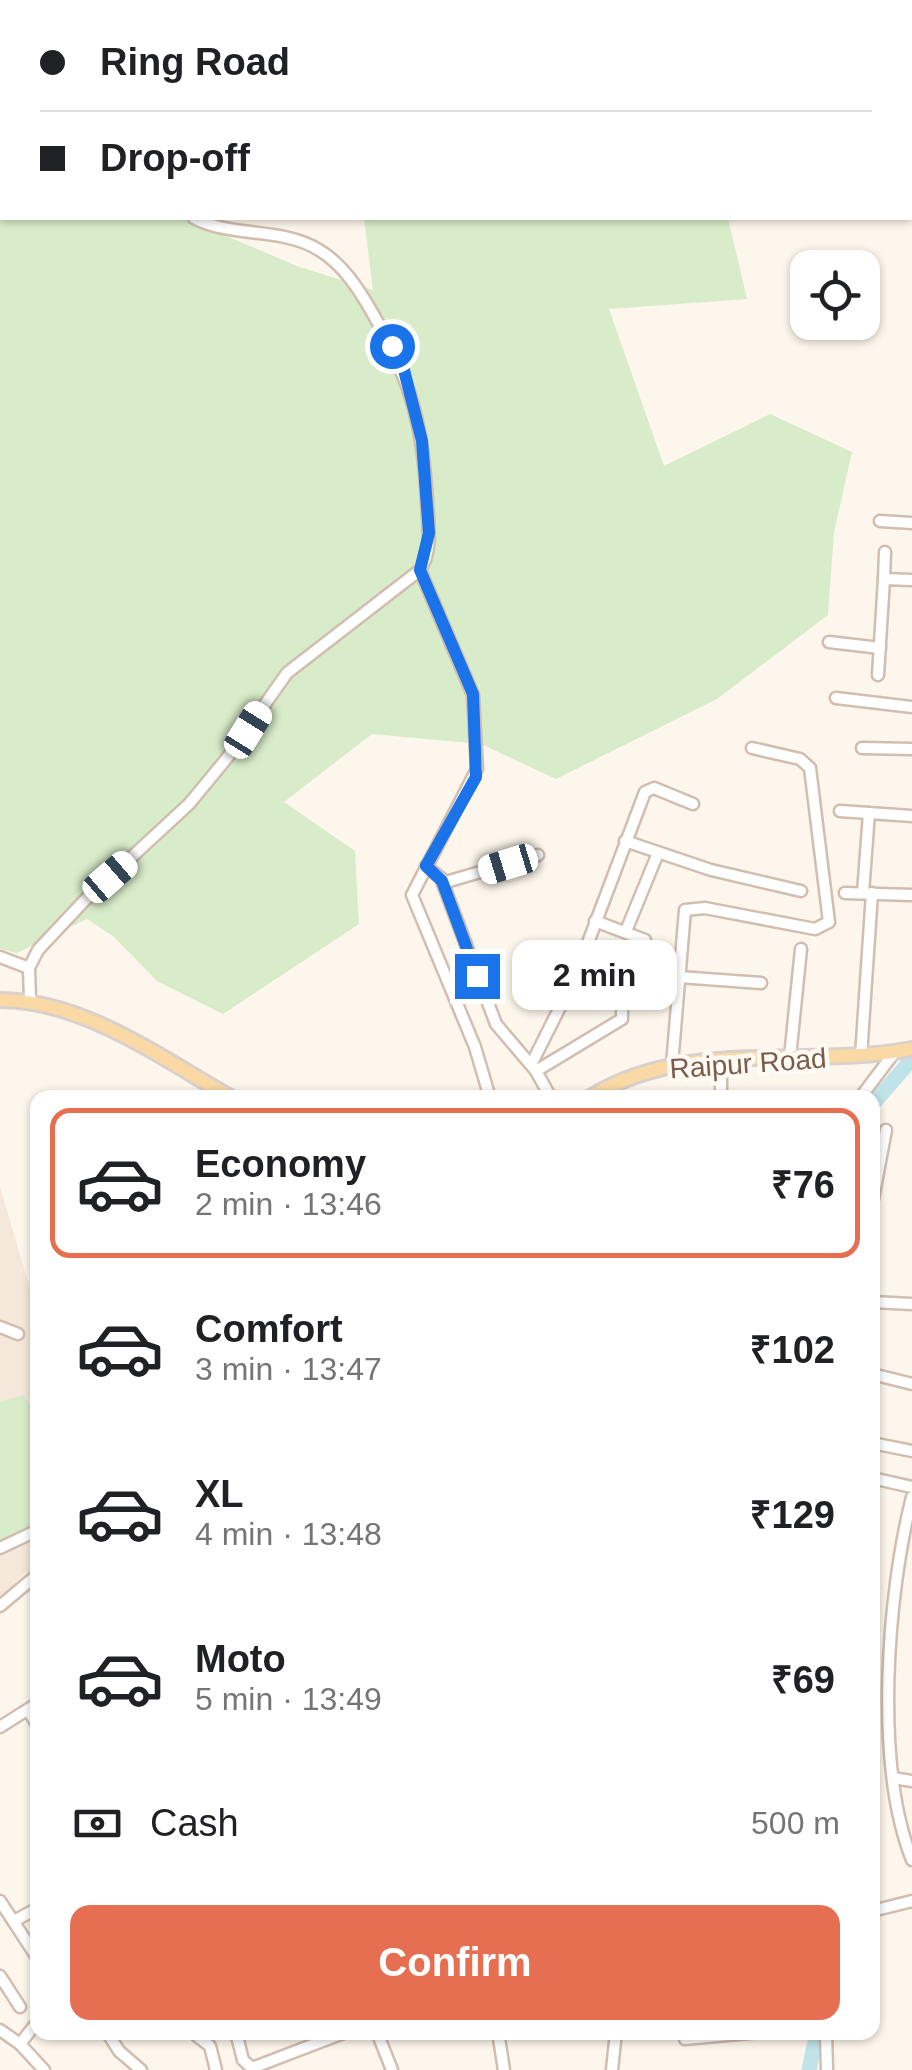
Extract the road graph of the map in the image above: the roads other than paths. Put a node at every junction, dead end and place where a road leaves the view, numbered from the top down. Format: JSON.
{"nodes":[{"id":1,"x":200,"y":220,"type":"edge"},
{"id":2,"x":880,"y":520,"type":"dead end"},
{"id":3,"x":912,"y":522,"type":"edge"},
{"id":4,"x":886,"y":552,"type":"dead end"},
{"id":5,"x":420,"y":570,"type":"junction"},
{"id":6,"x":884,"y":579,"type":"junction"},
{"id":7,"x":912,"y":580,"type":"edge"},
{"id":8,"x":829,"y":642,"type":"dead end"},
{"id":9,"x":880,"y":648,"type":"junction"},
{"id":10,"x":878,"y":676,"type":"dead end"},
{"id":11,"x":836,"y":698,"type":"dead end"},
{"id":12,"x":912,"y":707,"type":"edge"},
{"id":13,"x":752,"y":748,"type":"dead end"},
{"id":14,"x":862,"y":748,"type":"dead end"},
{"id":15,"x":912,"y":750,"type":"edge"},
{"id":16,"x":693,"y":804,"type":"dead end"},
{"id":17,"x":840,"y":811,"type":"dead end"},
{"id":18,"x":869,"y":813,"type":"junction"},
{"id":19,"x":912,"y":816,"type":"edge"},
{"id":20,"x":626,"y":842,"type":"junction"},
{"id":21,"x":658,"y":853,"type":"junction"},
{"id":22,"x":538,"y":855,"type":"dead end"},
{"id":23,"x":426,"y":866,"type":"junction"},
{"id":24,"x":442,"y":881,"type":"junction"},
{"id":25,"x":801,"y":891,"type":"dead end"},
{"id":26,"x":845,"y":893,"type":"dead end"},
{"id":27,"x":867,"y":893,"type":"junction"},
{"id":28,"x":912,"y":895,"type":"edge"},
{"id":29,"x":595,"y":921,"type":"junction"},
{"id":30,"x":626,"y":930,"type":"junction"},
{"id":31,"x":645,"y":940,"type":"dead end"},
{"id":32,"x":801,"y":949,"type":"dead end"},
{"id":33,"x":0,"y":957,"type":"edge"},
{"id":34,"x":29,"y":968,"type":"junction"},
{"id":35,"x":679,"y":977,"type":"junction"},
{"id":36,"x":575,"y":978,"type":"junction"},
{"id":37,"x":761,"y":983,"type":"dead end"},
{"id":38,"x":0,"y":1000,"type":"edge"},
{"id":39,"x":30,"y":1000,"type":"junction"},
{"id":40,"x":902,"y":1051,"type":"edge"},
{"id":41,"x":861,"y":1056,"type":"junction"},
{"id":42,"x":790,"y":1058,"type":"junction"},
{"id":43,"x":721,"y":1059,"type":"junction"},
{"id":44,"x":672,"y":1066,"type":"junction"},
{"id":45,"x":534,"y":1068,"type":"junction"},
{"id":46,"x":218,"y":1090,"type":"edge"},
{"id":47,"x":488,"y":1090,"type":"edge"},
{"id":48,"x":546,"y":1090,"type":"edge"},
{"id":49,"x":610,"y":1090,"type":"edge"},
{"id":50,"x":722,"y":1090,"type":"edge"},
{"id":51,"x":867,"y":1090,"type":"edge"},
{"id":52,"x":886,"y":1130,"type":"dead end"},
{"id":53,"x":880,"y":1162,"type":"edge"},
{"id":54,"x":880,"y":1302,"type":"edge"},
{"id":55,"x":912,"y":1304,"type":"edge"},
{"id":56,"x":0,"y":1327,"type":"edge"},
{"id":57,"x":18,"y":1334,"type":"dead end"},
{"id":58,"x":880,"y":1376,"type":"edge"},
{"id":59,"x":912,"y":1384,"type":"edge"},
{"id":60,"x":880,"y":1445,"type":"edge"},
{"id":61,"x":912,"y":1451,"type":"edge"},
{"id":62,"x":880,"y":1480,"type":"edge"},
{"id":63,"x":912,"y":1487,"type":"edge"},
{"id":64,"x":912,"y":1497,"type":"edge"},
{"id":65,"x":30,"y":1534,"type":"edge"},
{"id":66,"x":0,"y":1548,"type":"edge"},
{"id":67,"x":30,"y":1581,"type":"edge"},
{"id":68,"x":0,"y":1606,"type":"edge"},
{"id":69,"x":30,"y":1708,"type":"edge"},
{"id":70,"x":0,"y":1727,"type":"edge"},
{"id":71,"x":894,"y":1778,"type":"junction"},
{"id":72,"x":912,"y":1781,"type":"edge"},
{"id":73,"x":912,"y":1860,"type":"edge"},
{"id":74,"x":0,"y":1901,"type":"edge"},
{"id":75,"x":912,"y":1901,"type":"edge"},
{"id":76,"x":880,"y":1910,"type":"edge"},
{"id":77,"x":30,"y":1912,"type":"edge"},
{"id":78,"x":14,"y":1921,"type":"junction"},
{"id":79,"x":30,"y":1946,"type":"edge"},
{"id":80,"x":0,"y":1976,"type":"edge"},
{"id":81,"x":20,"y":2007,"type":"dead end"},
{"id":82,"x":0,"y":2030,"type":"edge"},
{"id":83,"x":30,"y":2031,"type":"edge"},
{"id":84,"x":114,"y":2040,"type":"edge"},
{"id":85,"x":203,"y":2040,"type":"edge"},
{"id":86,"x":238,"y":2040,"type":"edge"},
{"id":87,"x":325,"y":2040,"type":"edge"},
{"id":88,"x":380,"y":2040,"type":"edge"},
{"id":89,"x":499,"y":2040,"type":"edge"},
{"id":90,"x":615,"y":2040,"type":"edge"},
{"id":91,"x":826,"y":2040,"type":"edge"},
{"id":92,"x":20,"y":2044,"type":"junction"},
{"id":93,"x":44,"y":2070,"type":"edge"},
{"id":94,"x":141,"y":2070,"type":"edge"},
{"id":95,"x":216,"y":2070,"type":"edge"},
{"id":96,"x":392,"y":2070,"type":"edge"},
{"id":97,"x":504,"y":2070,"type":"edge"},
{"id":98,"x":612,"y":2070,"type":"edge"},
{"id":99,"x":827,"y":2070,"type":"edge"}],
"edges":[{"from":1,"to":5,"type":"street"},
{"from":2,"to":3,"type":"street"},
{"from":4,"to":6,"type":"street"},
{"from":5,"to":23,"type":"street"},
{"from":5,"to":34,"type":"street"},
{"from":6,"to":7,"type":"street"},
{"from":6,"to":9,"type":"street"},
{"from":8,"to":9,"type":"street"},
{"from":9,"to":10,"type":"street"},
{"from":11,"to":12,"type":"street"},
{"from":13,"to":35,"type":"street"},
{"from":14,"to":15,"type":"street"},
{"from":16,"to":20,"type":"street"},
{"from":17,"to":18,"type":"street"},
{"from":18,"to":19,"type":"street"},
{"from":18,"to":27,"type":"street"},
{"from":20,"to":21,"type":"street"},
{"from":20,"to":29,"type":"street"},
{"from":21,"to":25,"type":"street"},
{"from":21,"to":30,"type":"street"},
{"from":22,"to":24,"type":"street"},
{"from":23,"to":24,"type":"street"},
{"from":23,"to":47,"type":"street"},
{"from":24,"to":45,"type":"street"},
{"from":26,"to":27,"type":"street"},
{"from":27,"to":28,"type":"street"},
{"from":27,"to":41,"type":"street"},
{"from":29,"to":30,"type":"street"},
{"from":29,"to":36,"type":"street"},
{"from":30,"to":31,"type":"street"},
{"from":32,"to":42,"type":"street"},
{"from":33,"to":34,"type":"street"},
{"from":34,"to":39,"type":"street"},
{"from":35,"to":37,"type":"street"},
{"from":35,"to":44,"type":"street"},
{"from":36,"to":45,"type":"street"},
{"from":36,"to":45,"type":"street"},
{"from":38,"to":39,"type":"main road"},
{"from":39,"to":46,"type":"main road"},
{"from":40,"to":41,"type":"main road","name":"Raipur Road"},
{"from":40,"to":51,"type":"street"},
{"from":41,"to":42,"type":"main road","name":"Raipur Road"},
{"from":42,"to":43,"type":"main road","name":"Raipur Road"},
{"from":43,"to":44,"type":"main road","name":"Raipur Road"},
{"from":43,"to":50,"type":"street"},
{"from":44,"to":49,"type":"main road","name":"Raipur Road"},
{"from":45,"to":48,"type":"street"},
{"from":52,"to":53,"type":"street"},
{"from":54,"to":55,"type":"street"},
{"from":56,"to":57,"type":"street"},
{"from":58,"to":59,"type":"street"},
{"from":60,"to":61,"type":"street"},
{"from":62,"to":63,"type":"street"},
{"from":64,"to":71,"type":"street"},
{"from":65,"to":66,"type":"street"},
{"from":67,"to":68,"type":"street"},
{"from":69,"to":70,"type":"street"},
{"from":71,"to":72,"type":"street"},
{"from":71,"to":73,"type":"street"},
{"from":74,"to":78,"type":"street"},
{"from":75,"to":76,"type":"street"},
{"from":77,"to":78,"type":"street"},
{"from":78,"to":79,"type":"street"},
{"from":80,"to":81,"type":"street"},
{"from":82,"to":92,"type":"street"},
{"from":83,"to":92,"type":"street"},
{"from":84,"to":94,"type":"street"},
{"from":85,"to":95,"type":"street"},
{"from":86,"to":87,"type":"street"},
{"from":88,"to":96,"type":"street"},
{"from":89,"to":97,"type":"street"},
{"from":90,"to":98,"type":"street"},
{"from":91,"to":99,"type":"street"},
{"from":92,"to":93,"type":"street"}]}
